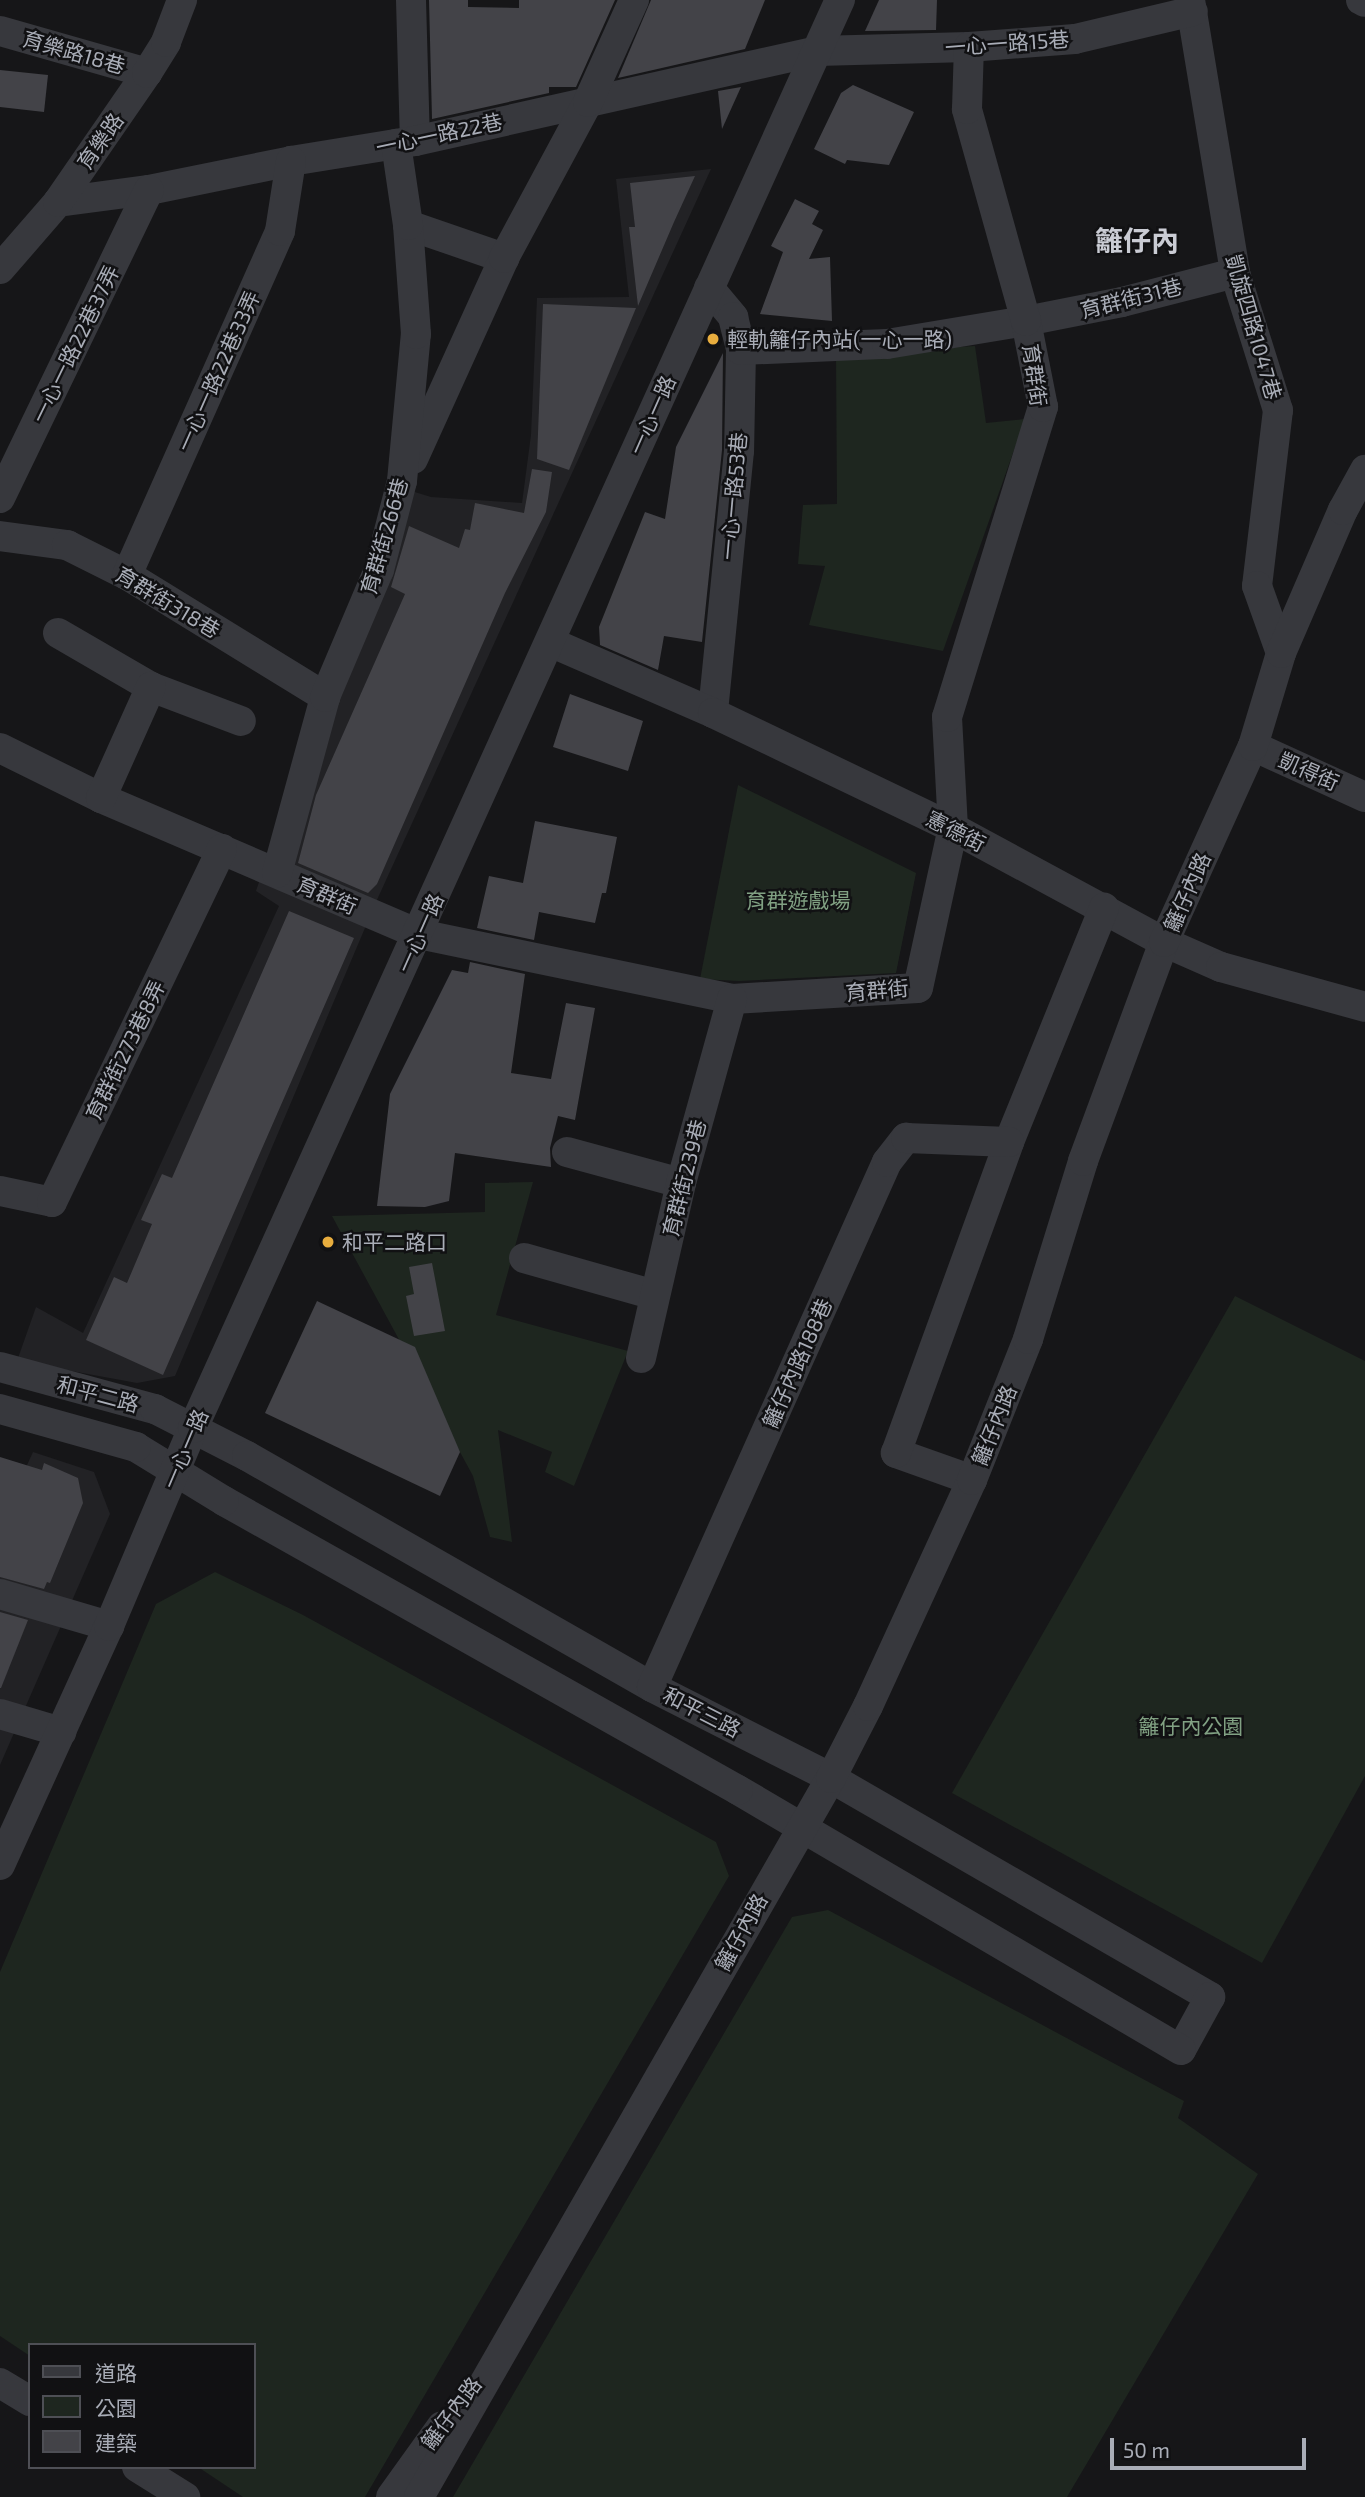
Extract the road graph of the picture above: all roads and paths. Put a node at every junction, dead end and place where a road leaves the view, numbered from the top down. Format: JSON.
{"nodes":[{"id":1,"x":182,"y":0,"type":"edge"},
{"id":2,"x":411,"y":0,"type":"edge"},
{"id":3,"x":634,"y":0,"type":"edge"},
{"id":4,"x":840,"y":0,"type":"edge"},
{"id":5,"x":1191,"y":5,"type":"edge"},
{"id":6,"x":0,"y":31,"type":"edge"},
{"id":7,"x":969,"y":47,"type":"junction"},
{"id":8,"x":817,"y":51,"type":"junction"},
{"id":9,"x":147,"y":74,"type":"junction"},
{"id":10,"x":587,"y":102,"type":"junction"},
{"id":11,"x":406,"y":143,"type":"junction"},
{"id":12,"x":291,"y":161,"type":"junction"},
{"id":13,"x":149,"y":190,"type":"junction"},
{"id":14,"x":58,"y":202,"type":"junction"},
{"id":15,"x":408,"y":225,"type":"junction"},
{"id":16,"x":504,"y":258,"type":"junction"},
{"id":17,"x":0,"y":270,"type":"edge"},
{"id":18,"x":1235,"y":273,"type":"junction"},
{"id":19,"x":709,"y":288,"type":"junction"},
{"id":20,"x":1026,"y":321,"type":"junction"},
{"id":21,"x":741,"y":350,"type":"junction"},
{"id":22,"x":1365,"y":470,"type":"edge"},
{"id":23,"x":402,"y":481,"type":"junction"},
{"id":24,"x":0,"y":498,"type":"edge"},
{"id":25,"x":1354,"y":514,"type":"edge"},
{"id":26,"x":0,"y":536,"type":"edge"},
{"id":27,"x":127,"y":576,"type":"junction"},
{"id":28,"x":58,"y":633,"type":"dead end"},
{"id":29,"x":550,"y":642,"type":"junction"},
{"id":30,"x":1281,"y":653,"type":"junction"},
{"id":31,"x":151,"y":687,"type":"junction"},
{"id":32,"x":325,"y":697,"type":"junction"},
{"id":33,"x":713,"y":713,"type":"junction"},
{"id":34,"x":241,"y":721,"type":"dead end"},
{"id":35,"x":1253,"y":746,"type":"junction"},
{"id":36,"x":0,"y":748,"type":"edge"},
{"id":37,"x":1365,"y":797,"type":"edge"},
{"id":38,"x":101,"y":798,"type":"junction"},
{"id":39,"x":953,"y":828,"type":"junction"},
{"id":40,"x":222,"y":849,"type":"junction"},
{"id":41,"x":276,"y":873,"type":"junction"},
{"id":42,"x":1104,"y":908,"type":"junction"},
{"id":43,"x":419,"y":934,"type":"junction"},
{"id":44,"x":1164,"y":942,"type":"junction"},
{"id":45,"x":732,"y":999,"type":"junction"},
{"id":46,"x":1365,"y":1007,"type":"edge"},
{"id":47,"x":1009,"y":1142,"type":"junction"},
{"id":48,"x":568,"y":1152,"type":"dead end"},
{"id":49,"x":681,"y":1183,"type":"junction"},
{"id":50,"x":0,"y":1191,"type":"edge"},
{"id":51,"x":524,"y":1258,"type":"dead end"},
{"id":52,"x":655,"y":1296,"type":"junction"},
{"id":53,"x":641,"y":1358,"type":"dead end"},
{"id":54,"x":0,"y":1367,"type":"edge"},
{"id":55,"x":0,"y":1409,"type":"edge"},
{"id":56,"x":193,"y":1428,"type":"junction"},
{"id":57,"x":175,"y":1470,"type":"junction"},
{"id":58,"x":972,"y":1480,"type":"junction"},
{"id":59,"x":0,"y":1594,"type":"edge"},
{"id":60,"x":109,"y":1626,"type":"junction"},
{"id":61,"x":652,"y":1687,"type":"junction"},
{"id":62,"x":0,"y":1714,"type":"edge"},
{"id":63,"x":61,"y":1732,"type":"junction"},
{"id":64,"x":831,"y":1778,"type":"junction"},
{"id":65,"x":800,"y":1829,"type":"junction"},
{"id":66,"x":0,"y":1865,"type":"edge"},
{"id":67,"x":514,"y":2331,"type":"junction"},
{"id":68,"x":0,"y":2383,"type":"edge"},
{"id":69,"x":28,"y":2400,"type":"edge"},
{"id":70,"x":140,"y":2469,"type":"edge"},
{"id":71,"x":185,"y":2497,"type":"edge"},
{"id":72,"x":391,"y":2497,"type":"edge"},
{"id":73,"x":419,"y":2497,"type":"edge"}],
"edges":[{"from":1,"to":9,"type":"street","name":"育樂路"},
{"from":2,"to":11,"type":"street","name":"育群街266巷"},
{"from":3,"to":10,"type":"street"},
{"from":4,"to":8,"type":"street","name":"一心一路"},
{"from":5,"to":7,"type":"street","name":"一心一路15巷"},
{"from":5,"to":18,"type":"street","name":"凱旋四路1047巷"},
{"from":6,"to":9,"type":"street","name":"育樂路18巷"},
{"from":7,"to":8,"type":"street","name":"一心一路15巷"},
{"from":7,"to":20,"type":"street","name":"育群街"},
{"from":8,"to":10,"type":"street","name":"一心一路22巷"},
{"from":8,"to":19,"type":"street","name":"一心一路"},
{"from":9,"to":14,"type":"street","name":"育樂路"},
{"from":10,"to":11,"type":"street","name":"一心一路22巷"},
{"from":10,"to":16,"type":"street"},
{"from":11,"to":12,"type":"street","name":"一心一路22巷"},
{"from":11,"to":15,"type":"street","name":"育群街266巷"},
{"from":12,"to":13,"type":"street","name":"一心一路22巷"},
{"from":12,"to":27,"type":"street","name":"一心一路22巷33弄"},
{"from":13,"to":14,"type":"street","name":"一心一路22巷"},
{"from":13,"to":24,"type":"street","name":"一心一路22巷37弄"},
{"from":14,"to":17,"type":"street","name":"育樂路"},
{"from":15,"to":16,"type":"street"},
{"from":15,"to":23,"type":"street","name":"育群街266巷"},
{"from":16,"to":23,"type":"street"},
{"from":18,"to":20,"type":"street","name":"育群街31巷"},
{"from":18,"to":30,"type":"street","name":"凱旋四路1047巷"},
{"from":19,"to":21,"type":"street","name":"一心一路53巷"},
{"from":19,"to":29,"type":"street","name":"一心一路"},
{"from":20,"to":21,"type":"street","name":"育群街31巷"},
{"from":20,"to":39,"type":"street","name":"育群街"},
{"from":21,"to":33,"type":"street","name":"一心一路53巷"},
{"from":22,"to":25,"type":"street","name":"籬仔內路"},
{"from":23,"to":32,"type":"street","name":"育群街266巷"},
{"from":25,"to":30,"type":"street","name":"籬仔內路"},
{"from":26,"to":27,"type":"street","name":"育群街318巷"},
{"from":27,"to":32,"type":"street","name":"育群街318巷"},
{"from":28,"to":31,"type":"street"},
{"from":29,"to":33,"type":"street","name":"憲德街"},
{"from":29,"to":43,"type":"street","name":"一心一路"},
{"from":30,"to":35,"type":"street","name":"籬仔內路"},
{"from":31,"to":34,"type":"street"},
{"from":31,"to":38,"type":"street"},
{"from":32,"to":41,"type":"street","name":"育群街266巷"},
{"from":33,"to":39,"type":"street","name":"憲德街"},
{"from":35,"to":37,"type":"street","name":"凱得街"},
{"from":35,"to":44,"type":"street","name":"籬仔內路"},
{"from":36,"to":38,"type":"street","name":"育群街"},
{"from":38,"to":40,"type":"street","name":"育群街"},
{"from":39,"to":42,"type":"street","name":"憲德街"},
{"from":39,"to":45,"type":"street","name":"育群街"},
{"from":40,"to":41,"type":"street","name":"育群街"},
{"from":40,"to":50,"type":"street","name":"育群街273巷8弄"},
{"from":41,"to":43,"type":"street","name":"育群街"},
{"from":42,"to":44,"type":"street","name":"憲德街"},
{"from":42,"to":47,"type":"street"},
{"from":43,"to":45,"type":"street","name":"育群街"},
{"from":43,"to":56,"type":"street","name":"一心一路"},
{"from":44,"to":46,"type":"street","name":"憲德街"},
{"from":44,"to":58,"type":"street","name":"籬仔內路"},
{"from":45,"to":49,"type":"street","name":"育群街239巷"},
{"from":47,"to":58,"type":"street"},
{"from":47,"to":61,"type":"street","name":"籬仔內路188巷"},
{"from":48,"to":49,"type":"street"},
{"from":49,"to":52,"type":"street","name":"育群街239巷"},
{"from":51,"to":52,"type":"street"},
{"from":52,"to":53,"type":"street","name":"育群街239巷"},
{"from":54,"to":56,"type":"street","name":"和平二路"},
{"from":55,"to":57,"type":"street","name":"和平二路"},
{"from":56,"to":57,"type":"street","name":"一心一路"},
{"from":56,"to":61,"type":"street","name":"和平三路"},
{"from":57,"to":60,"type":"street","name":"一心一路"},
{"from":57,"to":65,"type":"street"},
{"from":58,"to":64,"type":"street","name":"籬仔內路"},
{"from":59,"to":60,"type":"street"},
{"from":60,"to":63,"type":"street","name":"一心一路"},
{"from":61,"to":64,"type":"street","name":"和平三路"},
{"from":62,"to":63,"type":"street"},
{"from":63,"to":66,"type":"street","name":"一心一路"},
{"from":64,"to":65,"type":"street","name":"籬仔內路"},
{"from":64,"to":65,"type":"street","name":"和平三路"},
{"from":65,"to":67,"type":"street","name":"籬仔內路"},
{"from":67,"to":72,"type":"street","name":"籬仔內路"},
{"from":67,"to":73,"type":"street","name":"籬仔內路"},
{"from":68,"to":69,"type":"street"},
{"from":70,"to":71,"type":"street"}]}
